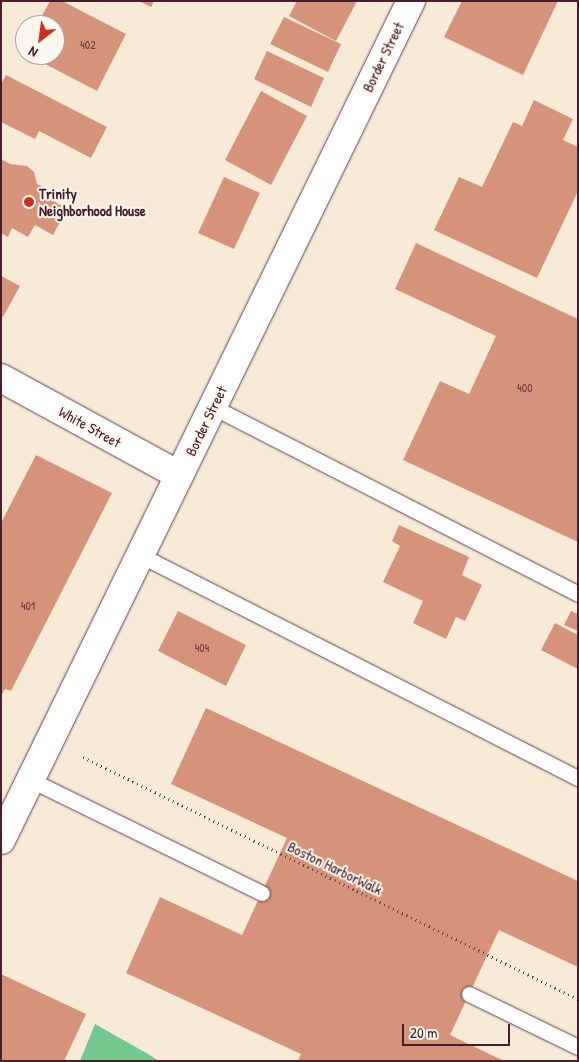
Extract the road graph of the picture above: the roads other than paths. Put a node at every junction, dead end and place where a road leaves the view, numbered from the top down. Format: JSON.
{"nodes":[{"id":1,"x":410,"y":1,"type":"edge"},
{"id":2,"x":1,"y":378,"type":"edge"},
{"id":3,"x":213,"y":406,"type":"junction"},
{"id":4,"x":179,"y":475,"type":"junction"},
{"id":5,"x":140,"y":555,"type":"junction"},
{"id":6,"x":578,"y":594,"type":"edge"},
{"id":7,"x":578,"y":778,"type":"edge"},
{"id":8,"x":31,"y":780,"type":"junction"},
{"id":9,"x":1,"y":840,"type":"edge"},
{"id":10,"x":262,"y":893,"type":"dead end"},
{"id":11,"x":469,"y":994,"type":"dead end"},
{"id":12,"x":578,"y":1047,"type":"edge"}],
"edges":[{"from":1,"to":3,"type":"street","name":"Border Street"},
{"from":2,"to":4,"type":"street","name":"White Street"},
{"from":3,"to":4,"type":"street","name":"Border Street"},
{"from":3,"to":6,"type":"lane"},
{"from":4,"to":5,"type":"street","name":"Border Street"},
{"from":5,"to":7,"type":"lane"},
{"from":5,"to":8,"type":"street","name":"Border Street"},
{"from":8,"to":9,"type":"street","name":"Border Street"},
{"from":8,"to":10,"type":"lane"},
{"from":11,"to":12,"type":"lane"}]}
